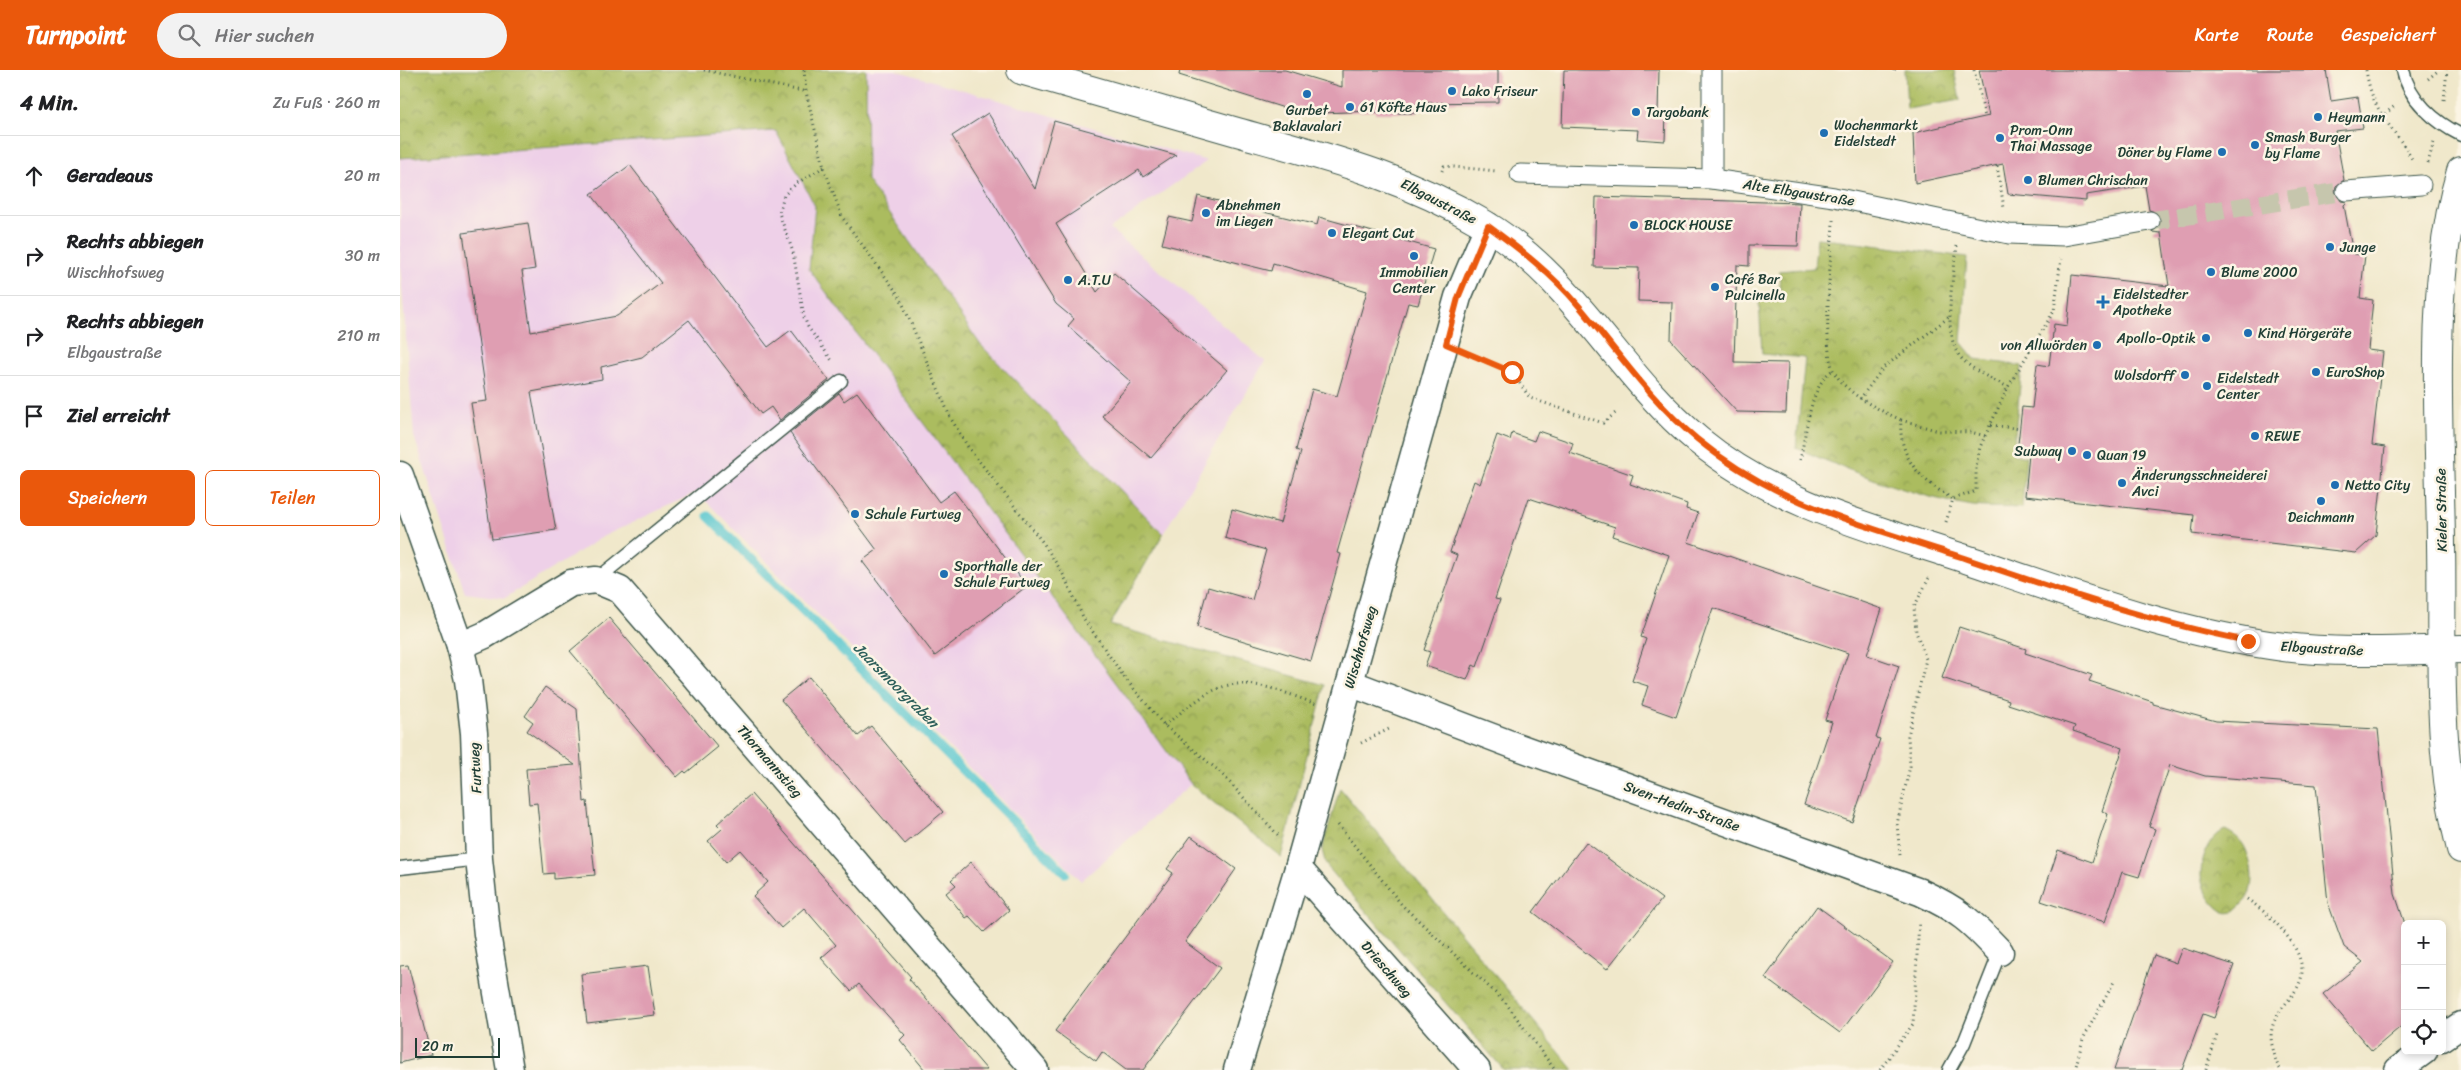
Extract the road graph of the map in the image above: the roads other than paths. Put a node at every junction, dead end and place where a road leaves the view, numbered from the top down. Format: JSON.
{"nodes":[{"id":1,"x":1021,"y":70,"type":"edge"},
{"id":2,"x":1712,"y":70,"type":"edge"},
{"id":3,"x":2403,"y":70,"type":"edge"},
{"id":4,"x":2461,"y":135,"type":"edge"},
{"id":5,"x":2461,"y":171,"type":"edge"},
{"id":6,"x":1520,"y":174,"type":"road end"},
{"id":7,"x":1712,"y":179,"type":"junction"},
{"id":8,"x":2422,"y":185,"type":"road end"},
{"id":9,"x":2346,"y":191,"type":"tunnel mouth"},
{"id":10,"x":2150,"y":221,"type":"tunnel mouth"},
{"id":11,"x":1488,"y":226,"type":"junction"},
{"id":12,"x":841,"y":381,"type":"road end"},
{"id":13,"x":400,"y":474,"type":"edge"},
{"id":14,"x":596,"y":580,"type":"junction"},
{"id":15,"x":460,"y":646,"type":"junction"},
{"id":16,"x":2451,"y":649,"type":"edge"},
{"id":17,"x":1350,"y":683,"type":"junction"},
{"id":18,"x":2461,"y":849,"type":"edge"},
{"id":19,"x":479,"y":858,"type":"junction"},
{"id":20,"x":400,"y":868,"type":"edge"},
{"id":21,"x":1298,"y":868,"type":"junction"},
{"id":22,"x":2000,"y":952,"type":"joint"},
{"id":23,"x":2461,"y":1025,"type":"edge"},
{"id":24,"x":2446,"y":1035,"type":"edge"},
{"id":25,"x":2419,"y":1055,"type":"edge"},
{"id":26,"x":510,"y":1070,"type":"edge"},
{"id":27,"x":1035,"y":1070,"type":"edge"},
{"id":28,"x":1237,"y":1070,"type":"edge"},
{"id":29,"x":1476,"y":1070,"type":"edge"},
{"id":30,"x":1949,"y":1070,"type":"edge"},
{"id":31,"x":2398,"y":1070,"type":"edge"}],
"edges":[{"from":1,"to":11,"type":"main road","name":"Elbgaustraße"},
{"from":2,"to":7,"type":"street"},
{"from":3,"to":4,"type":"lane"},
{"from":5,"to":16,"type":"main road","name":"Kieler Straße"},
{"from":6,"to":7,"type":"street","name":"Alte Elbgaustraße"},
{"from":7,"to":10,"type":"street","name":"Alte Elbgaustraße"},
{"from":8,"to":9,"type":"street"},
{"from":11,"to":16,"type":"main road","name":"Elbgaustraße"},
{"from":11,"to":17,"type":"street","name":"Wischhofsweg"},
{"from":12,"to":14,"type":"lane"},
{"from":13,"to":15,"type":"street","name":"Furtweg"},
{"from":14,"to":15,"type":"street","name":"Thormannstieg"},
{"from":14,"to":27,"type":"street","name":"Thormannstieg"},
{"from":15,"to":19,"type":"street","name":"Furtweg"},
{"from":16,"to":18,"type":"main road","name":"Kieler Straße"},
{"from":17,"to":21,"type":"street","name":"Wischhofsweg"},
{"from":17,"to":22,"type":"street","name":"Sven-Hedin-Straße"},
{"from":19,"to":20,"type":"lane"},
{"from":19,"to":26,"type":"street","name":"Furtweg"},
{"from":21,"to":28,"type":"street","name":"Wischhofsweg"},
{"from":21,"to":29,"type":"street","name":"Drieschweg"},
{"from":22,"to":30,"type":"lane"},
{"from":23,"to":24,"type":"street"},
{"from":25,"to":31,"type":"street"}]}
